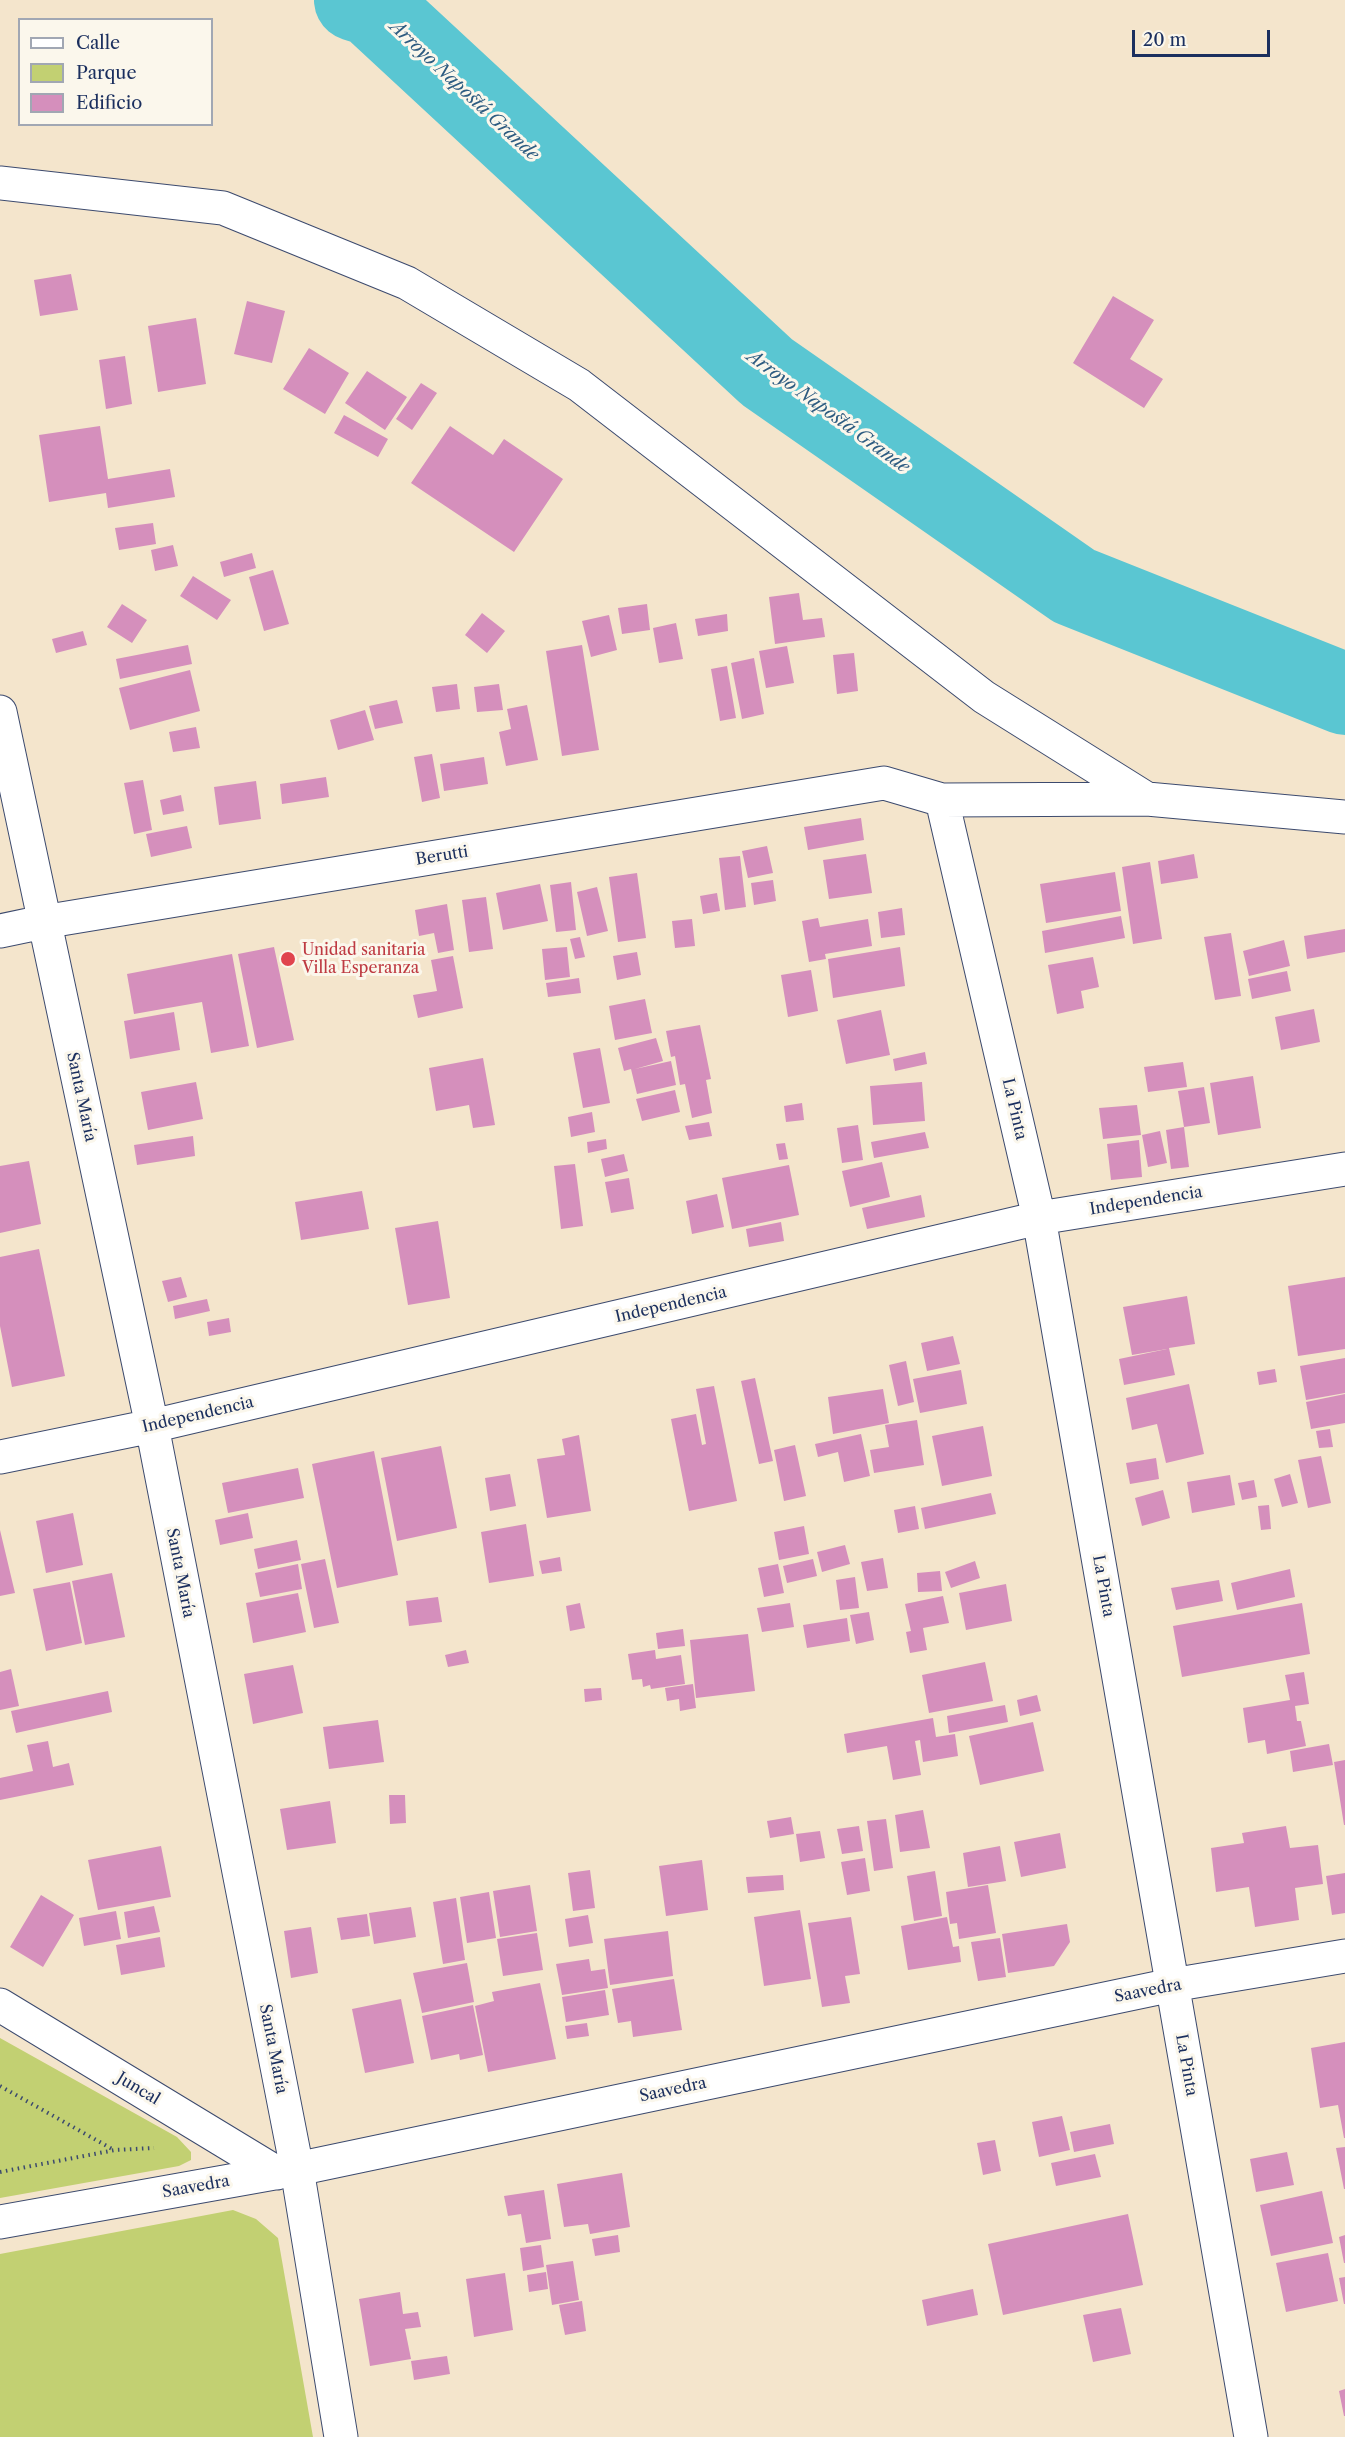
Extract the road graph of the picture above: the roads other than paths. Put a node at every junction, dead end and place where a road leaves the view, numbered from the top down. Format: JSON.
{"nodes":[{"id":1,"x":0,"y":183,"type":"edge"},
{"id":2,"x":0,"y":712,"type":"edge"},
{"id":3,"x":1147,"y":799,"type":"junction"},
{"id":4,"x":942,"y":800,"type":"junction"},
{"id":5,"x":1345,"y":817,"type":"edge"},
{"id":6,"x":44,"y":922,"type":"junction"},
{"id":7,"x":0,"y":931,"type":"edge"},
{"id":8,"x":1345,"y":1169,"type":"edge"},
{"id":9,"x":1039,"y":1218,"type":"junction"},
{"id":10,"x":152,"y":1426,"type":"junction"},
{"id":11,"x":0,"y":1457,"type":"edge"},
{"id":12,"x":1345,"y":1956,"type":"edge"},
{"id":13,"x":1172,"y":1985,"type":"junction"},
{"id":14,"x":0,"y":2005,"type":"edge"},
{"id":15,"x":287,"y":2171,"type":"junction"},
{"id":16,"x":0,"y":2222,"type":"edge"},
{"id":17,"x":341,"y":2437,"type":"edge"},
{"id":18,"x":1251,"y":2437,"type":"edge"}],
"edges":[{"from":1,"to":3,"type":"street"},
{"from":2,"to":6,"type":"street","name":"Santa María"},
{"from":3,"to":4,"type":"street"},
{"from":3,"to":5,"type":"street"},
{"from":4,"to":6,"type":"street","name":"Berutti"},
{"from":4,"to":9,"type":"street","name":"La Pinta"},
{"from":6,"to":7,"type":"street","name":"Berutti"},
{"from":6,"to":10,"type":"street","name":"Santa María"},
{"from":8,"to":9,"type":"street","name":"Independencia"},
{"from":9,"to":10,"type":"street","name":"Independencia"},
{"from":9,"to":13,"type":"street","name":"La Pinta"},
{"from":10,"to":11,"type":"street","name":"Independencia"},
{"from":10,"to":15,"type":"street","name":"Santa María"},
{"from":12,"to":13,"type":"street","name":"Saavedra"},
{"from":13,"to":15,"type":"street","name":"Saavedra"},
{"from":13,"to":18,"type":"street","name":"La Pinta"},
{"from":14,"to":15,"type":"street","name":"Juncal"},
{"from":15,"to":16,"type":"street","name":"Saavedra"},
{"from":15,"to":17,"type":"street","name":"Santa María"}]}
